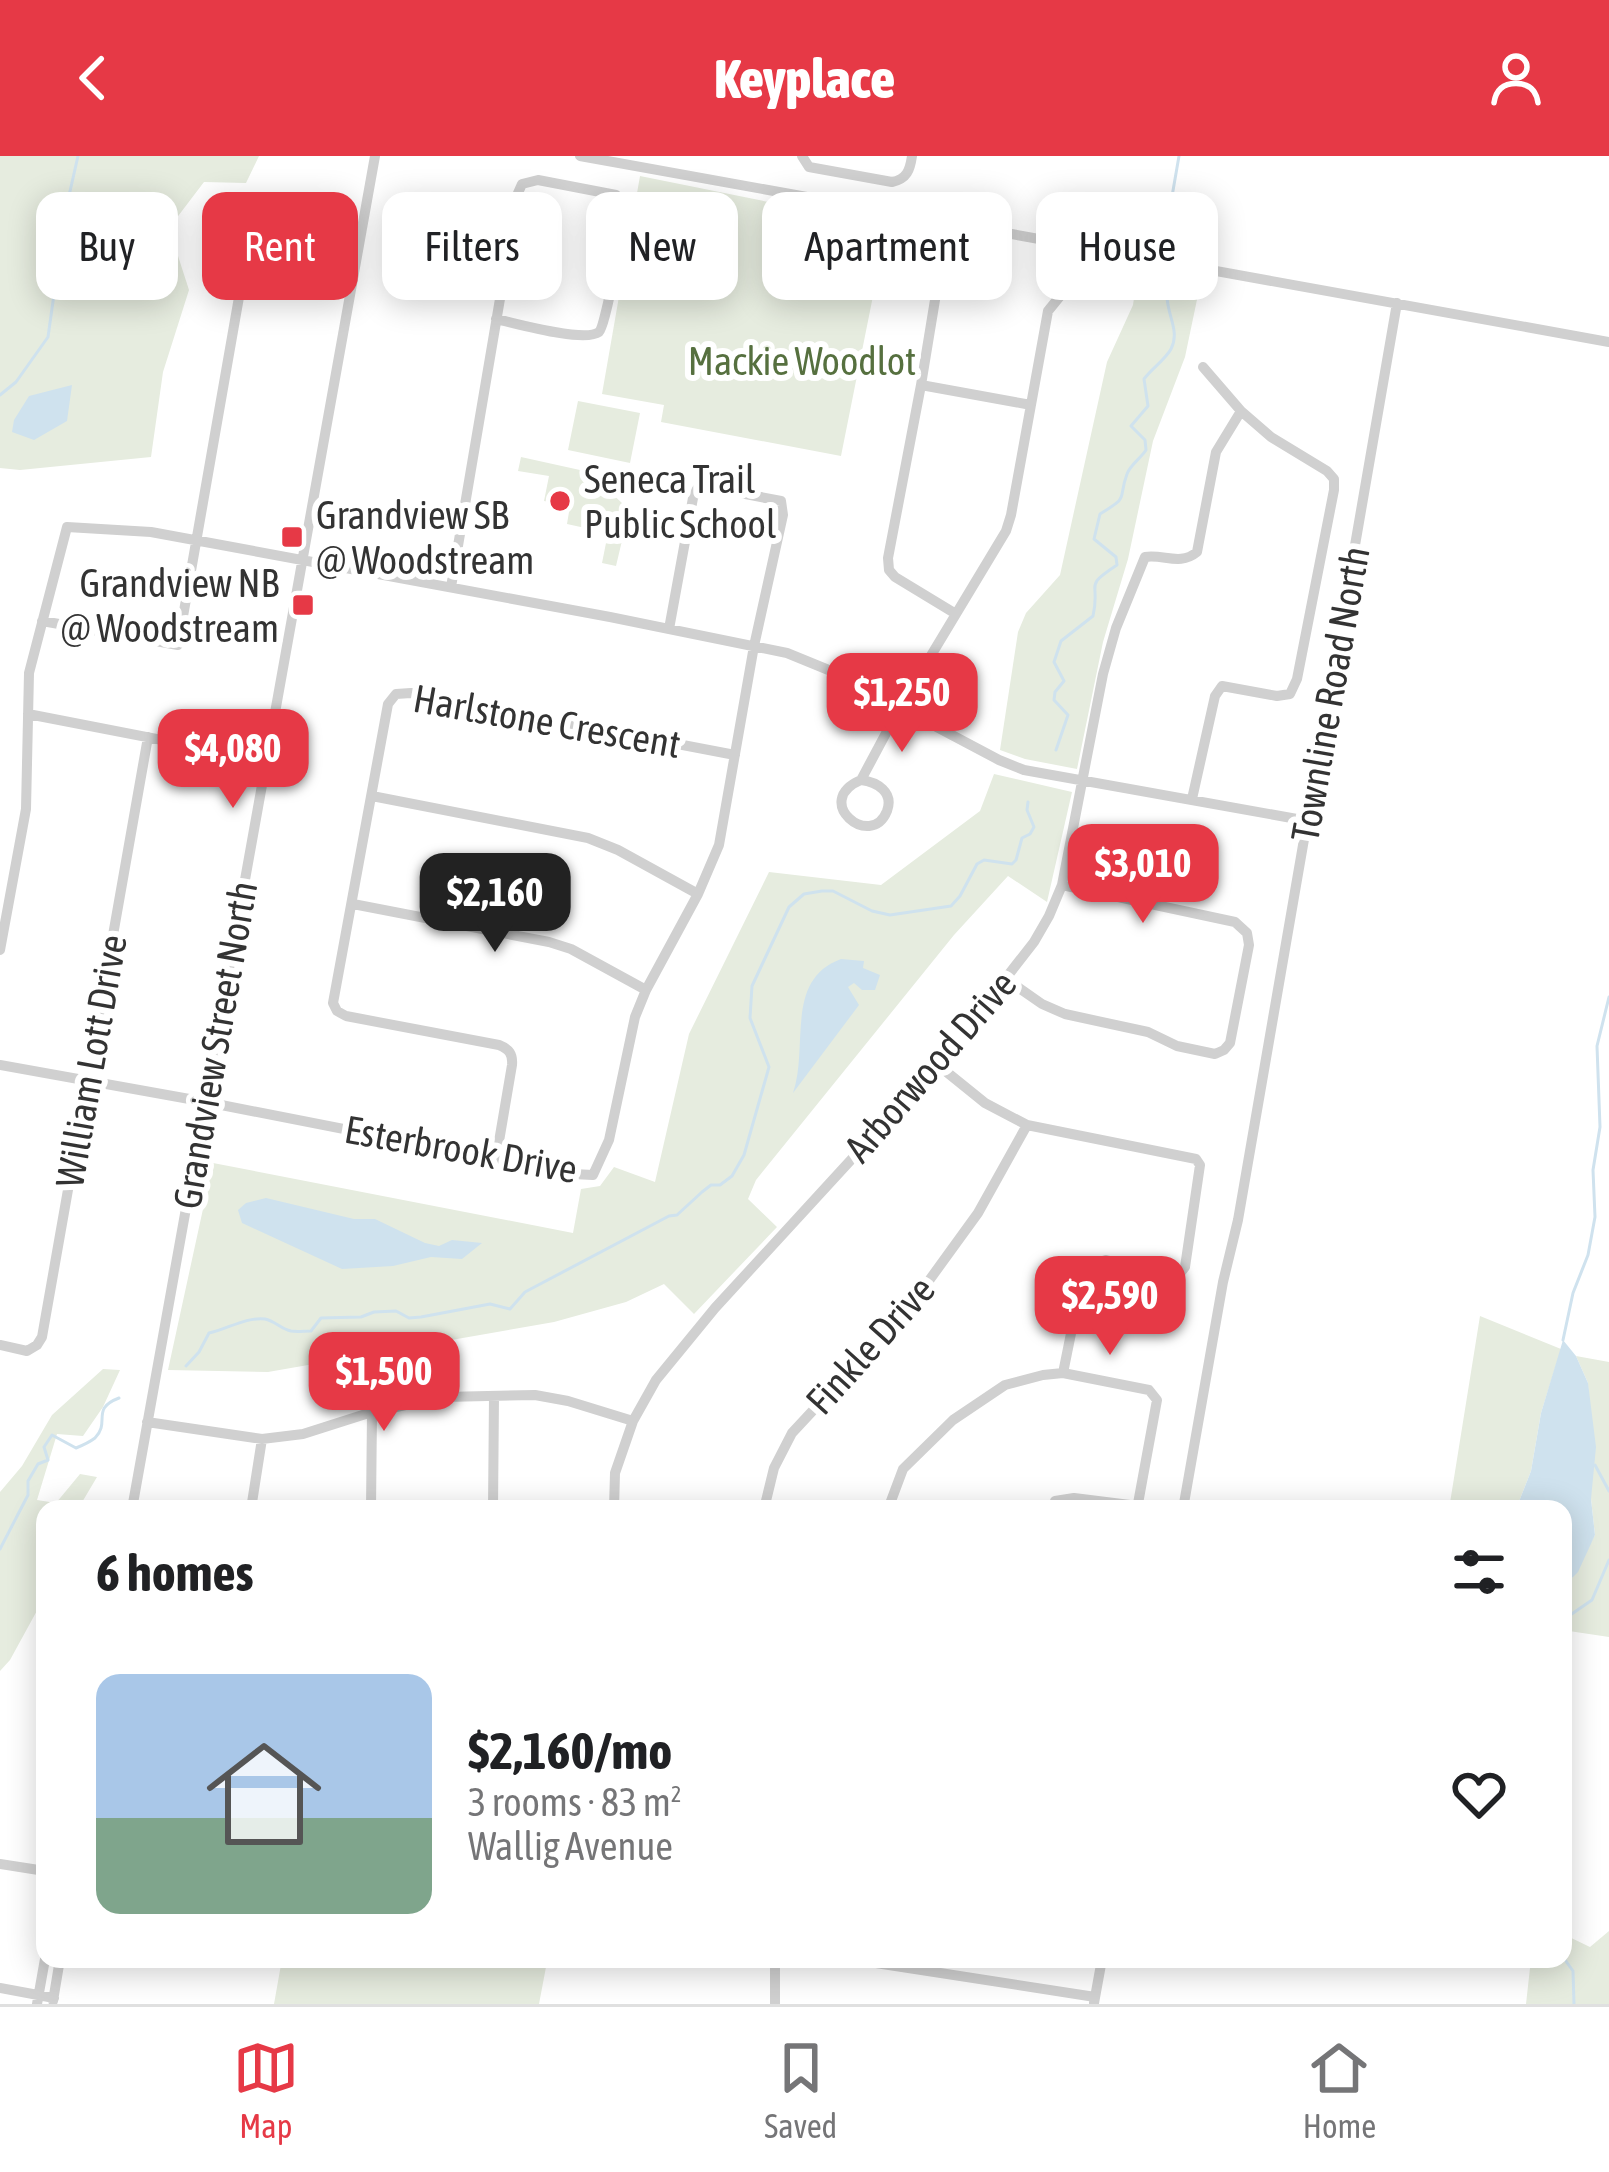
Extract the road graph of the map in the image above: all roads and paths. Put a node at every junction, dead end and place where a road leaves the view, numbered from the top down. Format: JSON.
{"nodes":[{"id":1,"x":374,"y":156,"type":"edge"},
{"id":2,"x":580,"y":156,"type":"edge"},
{"id":3,"x":802,"y":156,"type":"edge"},
{"id":4,"x":912,"y":156,"type":"edge"},
{"id":5,"x":784,"y":192,"type":"edge"},
{"id":6,"x":1012,"y":233,"type":"edge"},
{"id":7,"x":237,"y":300,"type":"edge"},
{"id":8,"x":935,"y":300,"type":"edge"},
{"id":9,"x":1057,"y":300,"type":"edge"},
{"id":10,"x":1397,"y":303,"type":"junction"},
{"id":11,"x":496,"y":320,"type":"junction"},
{"id":12,"x":1609,"y":342,"type":"edge"},
{"id":13,"x":1203,"y":367,"type":"dead end"},
{"id":14,"x":921,"y":386,"type":"junction"},
{"id":15,"x":1031,"y":405,"type":"junction"},
{"id":16,"x":1241,"y":411,"type":"junction"},
{"id":17,"x":197,"y":541,"type":"junction"},
{"id":18,"x":303,"y":561,"type":"junction"},
{"id":19,"x":452,"y":587,"type":"junction"},
{"id":20,"x":956,"y":614,"type":"junction"},
{"id":21,"x":42,"y":621,"type":"junction"},
{"id":22,"x":669,"y":629,"type":"junction"},
{"id":23,"x":754,"y":646,"type":"junction"},
{"id":24,"x":900,"y":707,"type":"junction"},
{"id":25,"x":28,"y":714,"type":"junction"},
{"id":26,"x":148,"y":737,"type":"junction"},
{"id":27,"x":735,"y":755,"type":"junction"},
{"id":28,"x":265,"y":760,"type":"junction"},
{"id":29,"x":1084,"y":779,"type":"junction"},
{"id":30,"x":861,"y":780,"type":"junction"},
{"id":31,"x":372,"y":796,"type":"junction"},
{"id":32,"x":1192,"y":799,"type":"junction"},
{"id":33,"x":1308,"y":821,"type":"junction"},
{"id":34,"x":1062,"y":884,"type":"junction"},
{"id":35,"x":698,"y":894,"type":"junction"},
{"id":36,"x":352,"y":904,"type":"junction"},
{"id":37,"x":0,"y":950,"type":"edge"},
{"id":38,"x":1006,"y":979,"type":"junction"},
{"id":39,"x":646,"y":990,"type":"junction"},
{"id":40,"x":0,"y":1065,"type":"edge"},
{"id":41,"x":938,"y":1065,"type":"junction"},
{"id":42,"x":88,"y":1080,"type":"junction"},
{"id":43,"x":206,"y":1102,"type":"junction"},
{"id":44,"x":1027,"y":1125,"type":"junction"},
{"id":45,"x":496,"y":1159,"type":"junction"},
{"id":46,"x":0,"y":1345,"type":"edge"},
{"id":47,"x":1063,"y":1373,"type":"junction"},
{"id":48,"x":494,"y":1396,"type":"junction"},
{"id":49,"x":372,"y":1412,"type":"junction"},
{"id":50,"x":633,"y":1421,"type":"junction"},
{"id":51,"x":147,"y":1423,"type":"junction"},
{"id":52,"x":262,"y":1439,"type":"junction"},
{"id":53,"x":134,"y":1500,"type":"edge"},
{"id":54,"x":252,"y":1500,"type":"edge"},
{"id":55,"x":371,"y":1500,"type":"edge"},
{"id":56,"x":493,"y":1500,"type":"edge"},
{"id":57,"x":614,"y":1500,"type":"edge"},
{"id":58,"x":766,"y":1500,"type":"edge"},
{"id":59,"x":891,"y":1500,"type":"edge"},
{"id":60,"x":1139,"y":1500,"type":"edge"},
{"id":61,"x":1185,"y":1500,"type":"edge"},
{"id":62,"x":0,"y":1864,"type":"edge"},
{"id":63,"x":36,"y":1870,"type":"edge"},
{"id":64,"x":43,"y":1968,"type":"edge"},
{"id":65,"x":58,"y":1968,"type":"edge"},
{"id":66,"x":775,"y":1968,"type":"edge"},
{"id":67,"x":904,"y":1968,"type":"edge"},
{"id":68,"x":1100,"y":1968,"type":"edge"},
{"id":69,"x":0,"y":1988,"type":"edge"},
{"id":70,"x":38,"y":2000,"type":"edge"},
{"id":71,"x":1094,"y":2000,"type":"edge"},
{"id":72,"x":53,"y":2001,"type":"edge"},
{"id":73,"x":775,"y":2004,"type":"edge"}],
"edges":[{"from":1,"to":18,"type":"street","name":"Grandview Street North"},
{"from":2,"to":5,"type":"street"},
{"from":3,"to":4,"type":"street"},
{"from":6,"to":10,"type":"street"},
{"from":7,"to":17,"type":"street"},
{"from":8,"to":14,"type":"street"},
{"from":9,"to":15,"type":"street"},
{"from":10,"to":12,"type":"street"},
{"from":10,"to":33,"type":"street","name":"Townline Road North"},
{"from":11,"to":11,"type":"street"},
{"from":11,"to":19,"type":"street"},
{"from":13,"to":16,"type":"street"},
{"from":14,"to":15,"type":"street"},
{"from":14,"to":20,"type":"street"},
{"from":15,"to":20,"type":"street"},
{"from":16,"to":29,"type":"street","name":"Arborwood Drive"},
{"from":16,"to":32,"type":"street"},
{"from":17,"to":18,"type":"street"},
{"from":17,"to":21,"type":"street"},
{"from":17,"to":21,"type":"street"},
{"from":18,"to":19,"type":"street"},
{"from":18,"to":28,"type":"street","name":"Grandview Street North"},
{"from":19,"to":22,"type":"street"},
{"from":20,"to":24,"type":"street"},
{"from":21,"to":25,"type":"street"},
{"from":22,"to":23,"type":"street"},
{"from":22,"to":23,"type":"street","name":"Esterbrook Drive"},
{"from":23,"to":24,"type":"street"},
{"from":23,"to":27,"type":"street","name":"Esterbrook Drive"},
{"from":24,"to":29,"type":"street"},
{"from":24,"to":30,"type":"street"},
{"from":25,"to":26,"type":"street"},
{"from":25,"to":37,"type":"street"},
{"from":26,"to":28,"type":"street"},
{"from":26,"to":42,"type":"street","name":"William Lott Drive"},
{"from":27,"to":31,"type":"street","name":"Harlstone Crescent"},
{"from":27,"to":35,"type":"street","name":"Esterbrook Drive"},
{"from":28,"to":43,"type":"street","name":"Grandview Street North"},
{"from":29,"to":32,"type":"street"},
{"from":29,"to":34,"type":"street","name":"Arborwood Drive"},
{"from":30,"to":30,"type":"street"},
{"from":31,"to":35,"type":"street"},
{"from":31,"to":36,"type":"street","name":"Harlstone Crescent"},
{"from":32,"to":33,"type":"street"},
{"from":33,"to":61,"type":"street","name":"Townline Road North"},
{"from":34,"to":38,"type":"street","name":"Arborwood Drive"},
{"from":34,"to":38,"type":"street"},
{"from":35,"to":39,"type":"street","name":"Esterbrook Drive"},
{"from":36,"to":39,"type":"street"},
{"from":36,"to":45,"type":"street","name":"Harlstone Crescent"},
{"from":38,"to":41,"type":"street","name":"Arborwood Drive"},
{"from":39,"to":45,"type":"street","name":"Esterbrook Drive"},
{"from":40,"to":42,"type":"street","name":"Esterbrook Drive"},
{"from":41,"to":44,"type":"street"},
{"from":41,"to":50,"type":"street","name":"Arborwood Drive"},
{"from":42,"to":43,"type":"street","name":"Esterbrook Drive"},
{"from":42,"to":46,"type":"street","name":"William Lott Drive"},
{"from":43,"to":45,"type":"street","name":"Esterbrook Drive"},
{"from":43,"to":51,"type":"street","name":"Grandview Street North"},
{"from":44,"to":47,"type":"street"},
{"from":44,"to":58,"type":"street","name":"Finkle Drive"},
{"from":47,"to":59,"type":"street"},
{"from":47,"to":60,"type":"street"},
{"from":48,"to":49,"type":"street"},
{"from":48,"to":50,"type":"street"},
{"from":48,"to":56,"type":"street"},
{"from":49,"to":52,"type":"street"},
{"from":49,"to":55,"type":"street"},
{"from":50,"to":57,"type":"street","name":"Arborwood Drive"},
{"from":51,"to":52,"type":"street"},
{"from":51,"to":53,"type":"street","name":"Grandview Street North"},
{"from":52,"to":54,"type":"street"},
{"from":62,"to":63,"type":"street"},
{"from":64,"to":70,"type":"street"},
{"from":65,"to":72,"type":"street"},
{"from":66,"to":73,"type":"street"},
{"from":67,"to":71,"type":"street"},
{"from":68,"to":71,"type":"street"},
{"from":69,"to":70,"type":"street"},
{"from":70,"to":72,"type":"street"}]}
